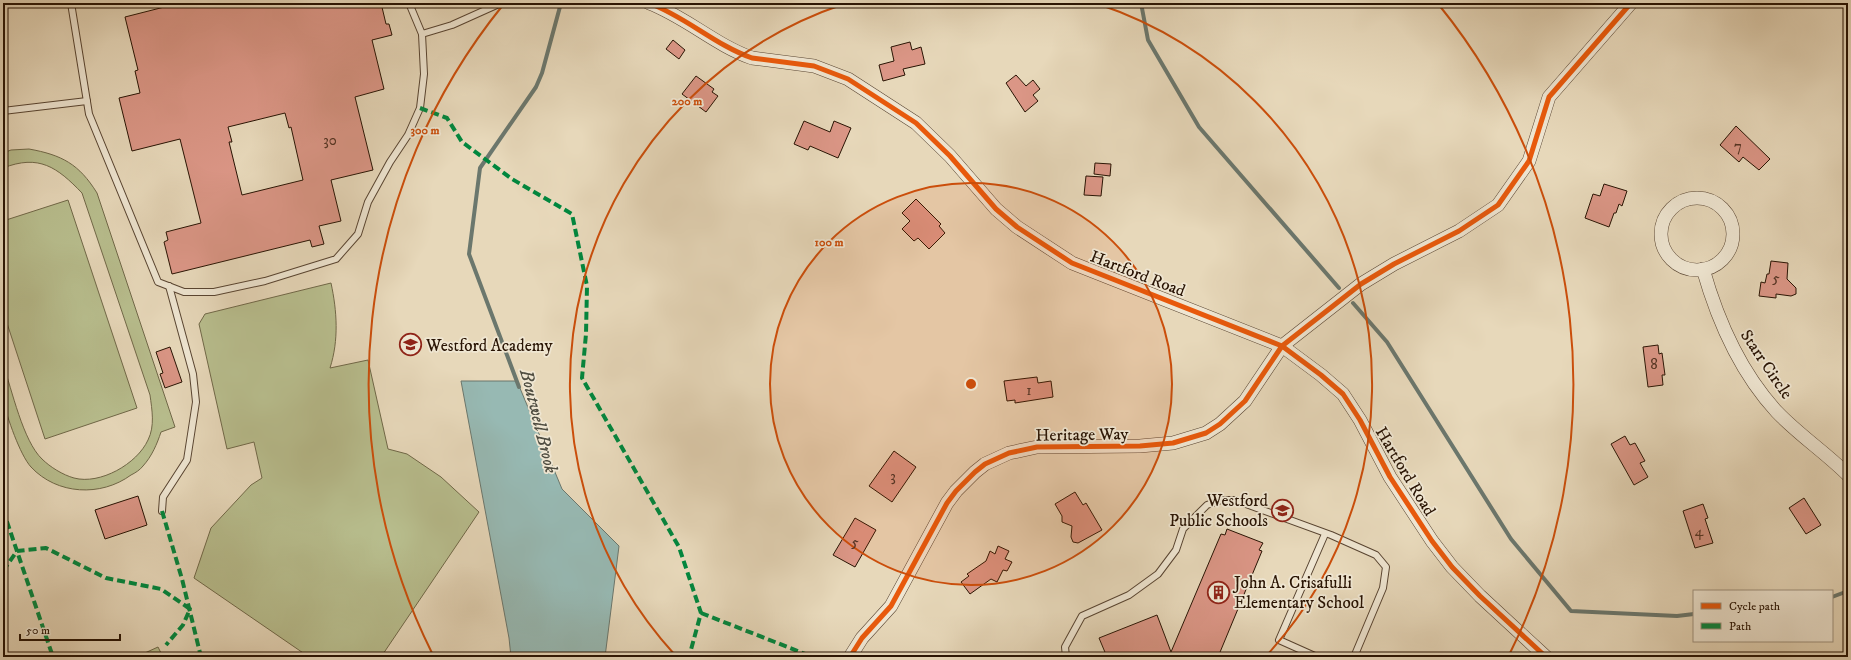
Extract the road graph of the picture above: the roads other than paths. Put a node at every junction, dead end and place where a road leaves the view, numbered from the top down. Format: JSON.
{"nodes":[{"id":1,"x":71,"y":3,"type":"edge"},
{"id":2,"x":409,"y":3,"type":"edge"},
{"id":3,"x":501,"y":3,"type":"edge"},
{"id":4,"x":649,"y":3,"type":"edge"},
{"id":5,"x":1631,"y":3,"type":"edge"},
{"id":6,"x":492,"y":5,"type":"edge"},
{"id":7,"x":422,"y":34,"type":"junction"},
{"id":8,"x":87,"y":101,"type":"junction"},
{"id":9,"x":3,"y":111,"type":"edge"},
{"id":10,"x":1703,"y":270,"type":"junction"},
{"id":11,"x":169,"y":286,"type":"junction"},
{"id":12,"x":1282,"y":346,"type":"junction"},
{"id":13,"x":1848,"y":475,"type":"edge"},
{"id":14,"x":162,"y":511,"type":"dead end"},
{"id":15,"x":1325,"y":534,"type":"junction"},
{"id":16,"x":850,"y":657,"type":"edge"},
{"id":17,"x":1066,"y":657,"type":"edge"},
{"id":18,"x":1317,"y":657,"type":"edge"},
{"id":19,"x":1354,"y":657,"type":"edge"},
{"id":20,"x":1546,"y":657,"type":"edge"}],
"edges":[{"from":1,"to":8,"type":"lane"},
{"from":2,"to":7,"type":"lane"},
{"from":3,"to":6,"type":"lane"},
{"from":4,"to":12,"type":"street","name":"Hartford Road"},
{"from":5,"to":12,"type":"street","name":"Heritage Way"},
{"from":6,"to":7,"type":"lane"},
{"from":7,"to":11,"type":"lane"},
{"from":8,"to":9,"type":"lane"},
{"from":8,"to":11,"type":"lane"},
{"from":10,"to":10,"type":"street"},
{"from":10,"to":13,"type":"street","name":"Starr Circle"},
{"from":11,"to":14,"type":"lane"},
{"from":12,"to":16,"type":"street","name":"Heritage Way"},
{"from":12,"to":20,"type":"street","name":"Hartford Road"},
{"from":15,"to":17,"type":"lane"},
{"from":15,"to":18,"type":"lane"},
{"from":15,"to":19,"type":"lane"}]}
